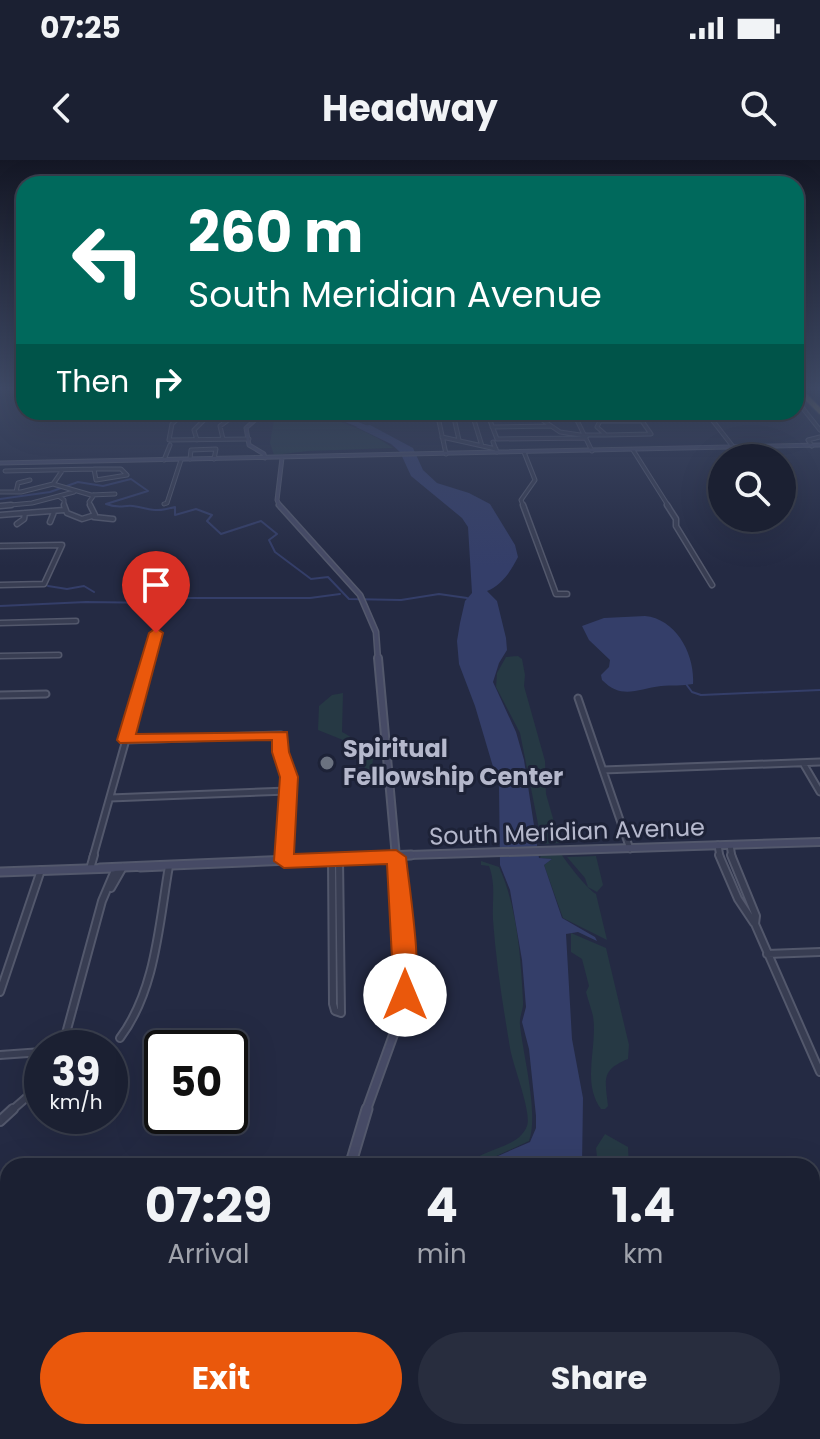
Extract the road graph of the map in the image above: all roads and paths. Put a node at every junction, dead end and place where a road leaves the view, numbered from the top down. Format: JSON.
{"nodes":[{"id":1,"x":169,"y":448,"type":"edge"},
{"id":2,"x":255,"y":448,"type":"edge"},
{"id":3,"x":445,"y":448,"type":"edge"},
{"id":4,"x":487,"y":448,"type":"edge"},
{"id":5,"x":497,"y":448,"type":"edge"},
{"id":6,"x":591,"y":448,"type":"edge"},
{"id":7,"x":708,"y":449,"type":"edge"},
{"id":8,"x":633,"y":450,"type":"junction"},
{"id":9,"x":497,"y":451,"type":"junction"},
{"id":10,"x":593,"y":451,"type":"junction"},
{"id":11,"x":524,"y":452,"type":"junction"},
{"id":12,"x":446,"y":454,"type":"junction"},
{"id":13,"x":267,"y":458,"type":"junction"},
{"id":14,"x":282,"y":458,"type":"junction"},
{"id":15,"x":190,"y":459,"type":"junction"},
{"id":16,"x":214,"y":459,"type":"junction"},
{"id":17,"x":164,"y":460,"type":"junction"},
{"id":18,"x":181,"y":460,"type":"junction"},
{"id":19,"x":75,"y":462,"type":"junction"},
{"id":20,"x":0,"y":463,"type":"edge"},
{"id":21,"x":10,"y":463,"type":"junction"},
{"id":22,"x":94,"y":469,"type":"junction"},
{"id":23,"x":68,"y":470,"type":"junction"},
{"id":24,"x":5,"y":471,"type":"junction"},
{"id":25,"x":0,"y":476,"type":"edge"},
{"id":26,"x":30,"y":480,"type":"dead end"},
{"id":27,"x":53,"y":484,"type":"junction"},
{"id":28,"x":0,"y":492,"type":"edge"},
{"id":29,"x":16,"y":492,"type":"junction"},
{"id":30,"x":74,"y":492,"type":"junction"},
{"id":31,"x":115,"y":494,"type":"dead end"},
{"id":32,"x":94,"y":495,"type":"junction"},
{"id":33,"x":60,"y":497,"type":"junction"},
{"id":34,"x":164,"y":504,"type":"dead end"},
{"id":35,"x":0,"y":506,"type":"edge"},
{"id":36,"x":64,"y":510,"type":"junction"},
{"id":37,"x":55,"y":511,"type":"junction"},
{"id":38,"x":25,"y":513,"type":"junction"},
{"id":39,"x":0,"y":515,"type":"edge"},
{"id":40,"x":94,"y":517,"type":"junction"},
{"id":41,"x":113,"y":519,"type":"dead end"},
{"id":42,"x":50,"y":522,"type":"dead end"},
{"id":43,"x":17,"y":524,"type":"dead end"},
{"id":44,"x":0,"y":546,"type":"edge"},
{"id":45,"x":0,"y":585,"type":"edge"},
{"id":46,"x":712,"y":585,"type":"dead end"},
{"id":47,"x":567,"y":594,"type":"dead end"},
{"id":48,"x":76,"y":621,"type":"dead end"},
{"id":49,"x":0,"y":623,"type":"edge"},
{"id":50,"x":156,"y":633,"type":"dead end"},
{"id":51,"x":59,"y":655,"type":"dead end"},
{"id":52,"x":0,"y":656,"type":"edge"},
{"id":53,"x":46,"y":694,"type":"dead end"},
{"id":54,"x":0,"y":695,"type":"edge"},
{"id":55,"x":578,"y":698,"type":"dead end"},
{"id":56,"x":126,"y":740,"type":"junction"},
{"id":57,"x":820,"y":762,"type":"edge"},
{"id":58,"x":803,"y":763,"type":"junction"},
{"id":59,"x":603,"y":770,"type":"junction"},
{"id":60,"x":288,"y":791,"type":"junction"},
{"id":61,"x":820,"y":792,"type":"edge"},
{"id":62,"x":110,"y":798,"type":"junction"},
{"id":63,"x":820,"y":842,"type":"edge"},
{"id":64,"x":718,"y":845,"type":"junction"},
{"id":65,"x":730,"y":845,"type":"junction"},
{"id":66,"x":630,"y":849,"type":"junction"},
{"id":67,"x":396,"y":857,"type":"junction"},
{"id":68,"x":336,"y":859,"type":"junction"},
{"id":69,"x":287,"y":861,"type":"junction"},
{"id":70,"x":166,"y":866,"type":"junction"},
{"id":71,"x":117,"y":868,"type":"junction"},
{"id":72,"x":90,"y":869,"type":"junction"},
{"id":73,"x":41,"y":870,"type":"junction"},
{"id":74,"x":0,"y":872,"type":"edge"},
{"id":75,"x":730,"y":880,"type":"junction"},
{"id":76,"x":742,"y":880,"type":"junction"},
{"id":77,"x":735,"y":893,"type":"junction"},
{"id":78,"x":747,"y":893,"type":"junction"},
{"id":79,"x":755,"y":924,"type":"junction"},
{"id":80,"x":820,"y":952,"type":"edge"},
{"id":81,"x":337,"y":953,"type":"junction"},
{"id":82,"x":767,"y":954,"type":"junction"},
{"id":83,"x":0,"y":992,"type":"edge"},
{"id":84,"x":67,"y":1030,"type":"edge"},
{"id":85,"x":127,"y":1030,"type":"edge"},
{"id":86,"x":24,"y":1053,"type":"edge"},
{"id":87,"x":0,"y":1055,"type":"edge"},
{"id":88,"x":819,"y":1069,"type":"edge"},
{"id":89,"x":24,"y":1100,"type":"edge"},
{"id":90,"x":0,"y":1121,"type":"edge"},
{"id":91,"x":352,"y":1158,"type":"edge"}],
"edges":[{"from":1,"to":17,"type":"street"},
{"from":2,"to":13,"type":"main road"},
{"from":3,"to":12,"type":"street"},
{"from":4,"to":9,"type":"street"},
{"from":5,"to":9,"type":"street"},
{"from":6,"to":10,"type":"street"},
{"from":7,"to":8,"type":"main road"},
{"from":8,"to":10,"type":"main road"},
{"from":8,"to":46,"type":"street"},
{"from":9,"to":11,"type":"main road"},
{"from":9,"to":12,"type":"main road"},
{"from":10,"to":11,"type":"main road"},
{"from":11,"to":47,"type":"street"},
{"from":12,"to":14,"type":"main road"},
{"from":13,"to":14,"type":"main road"},
{"from":13,"to":16,"type":"main road"},
{"from":14,"to":67,"type":"main road"},
{"from":15,"to":16,"type":"main road"},
{"from":15,"to":16,"type":"street"},
{"from":15,"to":18,"type":"main road"},
{"from":17,"to":18,"type":"main road"},
{"from":17,"to":19,"type":"main road"},
{"from":18,"to":34,"type":"street"},
{"from":19,"to":21,"type":"main road"},
{"from":19,"to":23,"type":"street"},
{"from":20,"to":21,"type":"main road"},
{"from":21,"to":24,"type":"street"},
{"from":22,"to":22,"type":"street"},
{"from":22,"to":23,"type":"street"},
{"from":23,"to":24,"type":"street"},
{"from":23,"to":27,"type":"street"},
{"from":24,"to":25,"type":"street"},
{"from":26,"to":29,"type":"street"},
{"from":27,"to":29,"type":"street"},
{"from":27,"to":30,"type":"street"},
{"from":28,"to":29,"type":"street"},
{"from":30,"to":32,"type":"street"},
{"from":30,"to":33,"type":"street"},
{"from":31,"to":32,"type":"street"},
{"from":32,"to":40,"type":"street"},
{"from":33,"to":35,"type":"street"},
{"from":33,"to":36,"type":"street"},
{"from":36,"to":37,"type":"street"},
{"from":36,"to":40,"type":"street"},
{"from":37,"to":38,"type":"street"},
{"from":37,"to":42,"type":"street"},
{"from":38,"to":39,"type":"street"},
{"from":38,"to":43,"type":"street"},
{"from":40,"to":41,"type":"street"},
{"from":44,"to":45,"type":"street"},
{"from":48,"to":49,"type":"street"},
{"from":50,"to":56,"type":"street"},
{"from":51,"to":52,"type":"street"},
{"from":53,"to":54,"type":"street"},
{"from":55,"to":59,"type":"street"},
{"from":56,"to":60,"type":"street"},
{"from":56,"to":62,"type":"street"},
{"from":57,"to":58,"type":"street"},
{"from":58,"to":59,"type":"street"},
{"from":58,"to":61,"type":"street"},
{"from":59,"to":66,"type":"street"},
{"from":60,"to":62,"type":"street"},
{"from":60,"to":69,"type":"street"},
{"from":62,"to":72,"type":"street"},
{"from":63,"to":65,"type":"main road","name":"South Meridian Avenue"},
{"from":64,"to":65,"type":"main road","name":"South Meridian Avenue"},
{"from":64,"to":66,"type":"main road","name":"South Meridian Avenue"},
{"from":64,"to":75,"type":"street"},
{"from":65,"to":76,"type":"street"},
{"from":66,"to":67,"type":"main road","name":"South Meridian Avenue"},
{"from":67,"to":68,"type":"main road","name":"South Meridian Avenue"},
{"from":67,"to":91,"type":"main road"},
{"from":68,"to":69,"type":"main road","name":"South Meridian Avenue"},
{"from":68,"to":81,"type":"street"},
{"from":69,"to":70,"type":"main road","name":"South Meridian Avenue"},
{"from":70,"to":71,"type":"main road","name":"South Meridian Avenue"},
{"from":70,"to":85,"type":"street"},
{"from":71,"to":72,"type":"main road","name":"South Meridian Avenue"},
{"from":71,"to":84,"type":"street"},
{"from":72,"to":73,"type":"main road","name":"South Meridian Avenue"},
{"from":73,"to":74,"type":"main road","name":"South Meridian Avenue"},
{"from":73,"to":83,"type":"street"},
{"from":75,"to":76,"type":"street"},
{"from":75,"to":77,"type":"street"},
{"from":76,"to":78,"type":"street"},
{"from":77,"to":78,"type":"street"},
{"from":77,"to":79,"type":"street"},
{"from":78,"to":79,"type":"street"},
{"from":79,"to":82,"type":"street"},
{"from":80,"to":82,"type":"street"},
{"from":81,"to":81,"type":"street"},
{"from":82,"to":88,"type":"street"},
{"from":86,"to":87,"type":"street"},
{"from":89,"to":90,"type":"street"}]}
